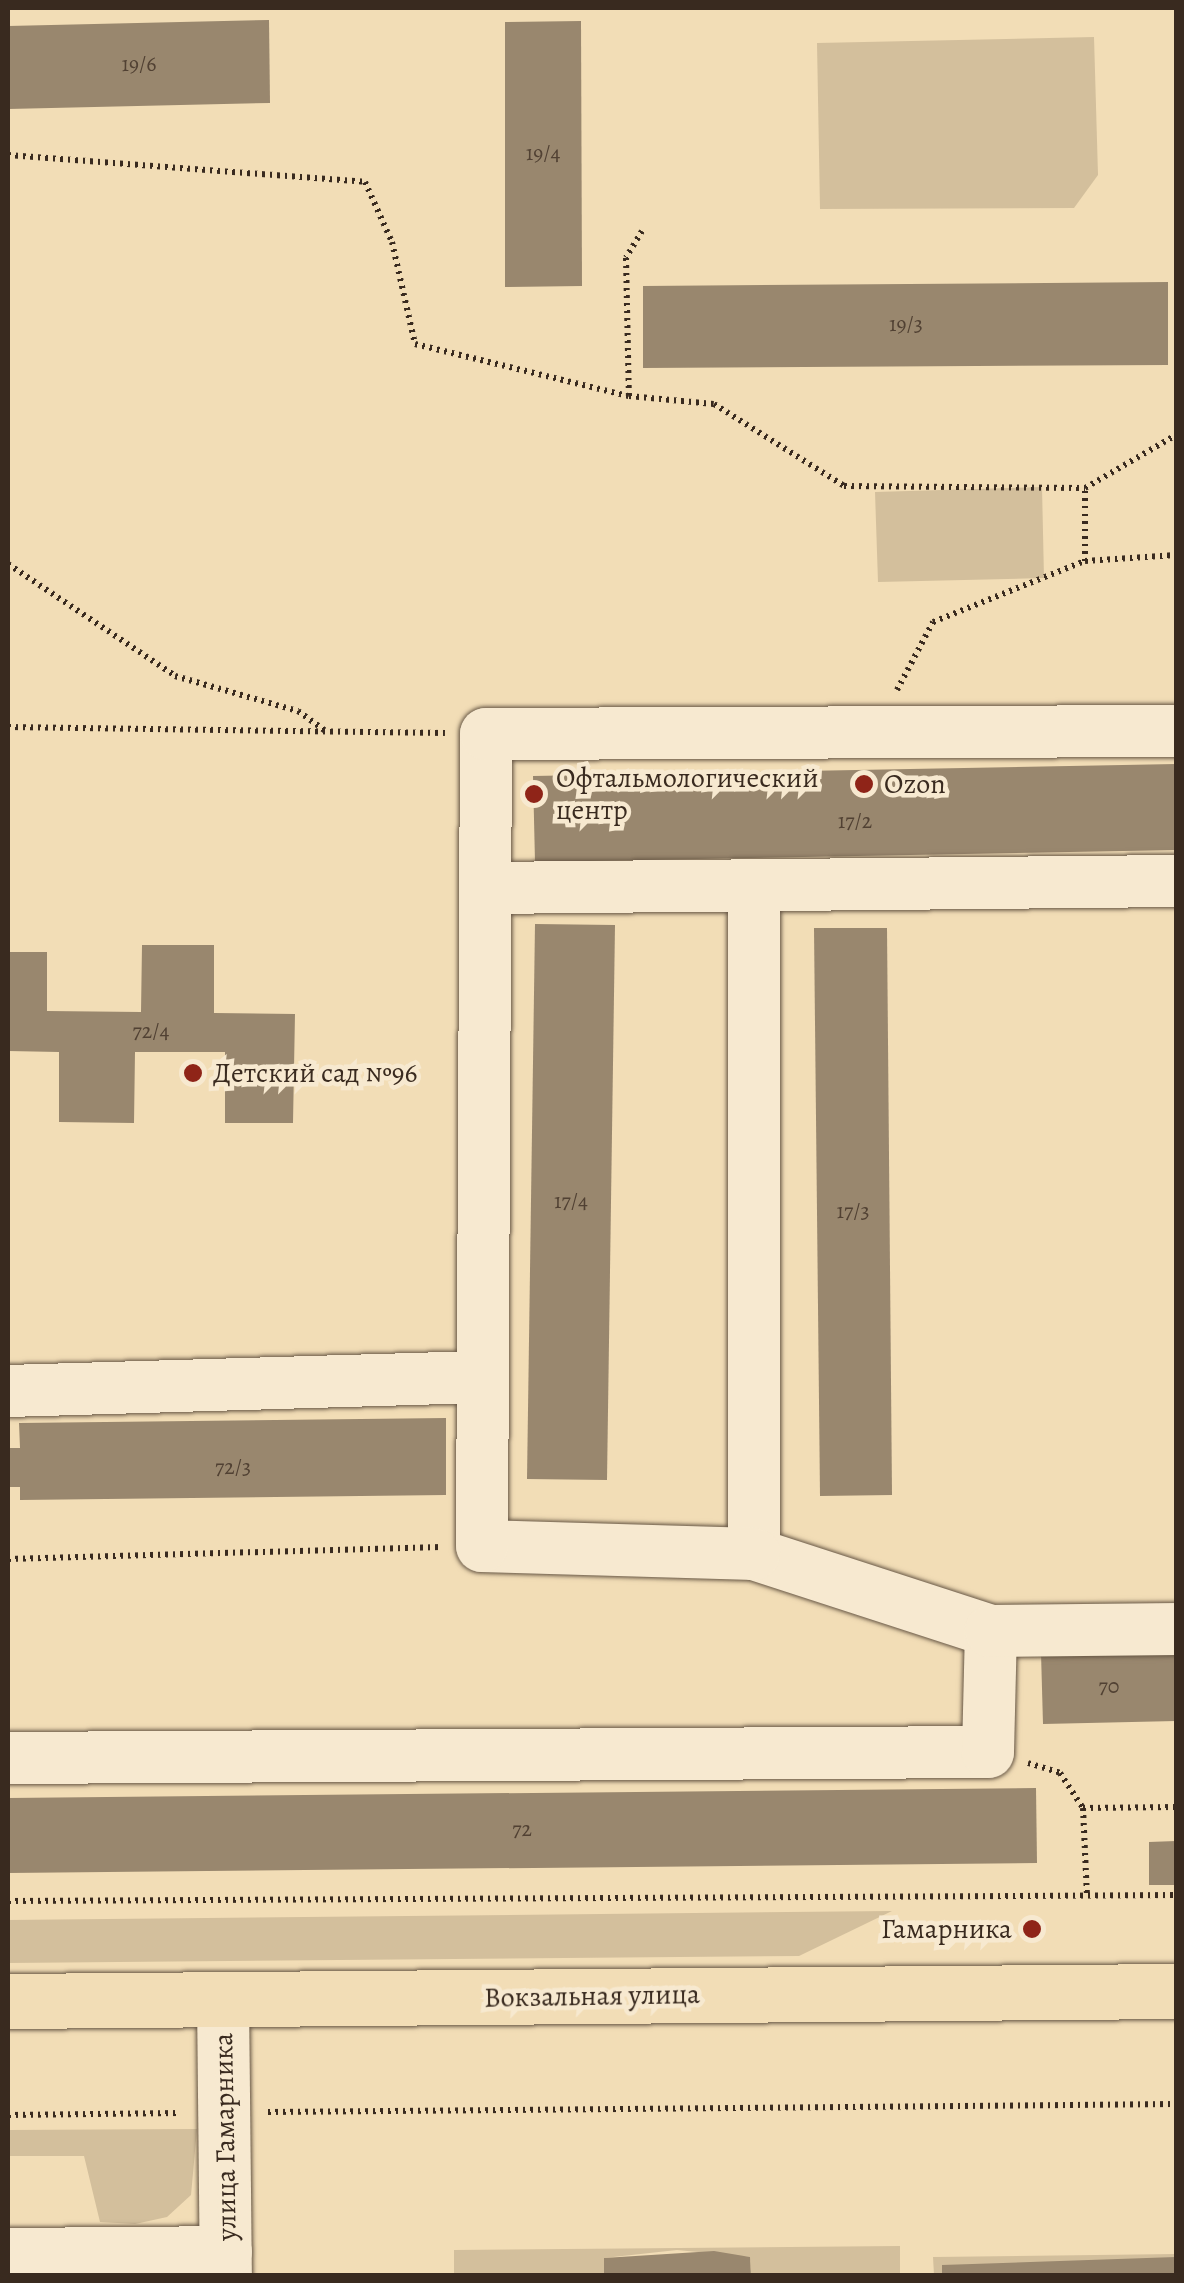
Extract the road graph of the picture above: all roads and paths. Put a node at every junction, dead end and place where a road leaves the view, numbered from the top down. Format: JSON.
{"nodes":[{"id":1,"x":8,"y":156,"type":"edge"},
{"id":2,"x":642,"y":231,"type":"dead end"},
{"id":3,"x":629,"y":396,"type":"junction"},
{"id":4,"x":1176,"y":435,"type":"edge"},
{"id":5,"x":1085,"y":488,"type":"junction"},
{"id":6,"x":1176,"y":555,"type":"edge"},
{"id":7,"x":1085,"y":561,"type":"junction"},
{"id":8,"x":8,"y":564,"type":"edge"},
{"id":9,"x":8,"y":727,"type":"edge"},
{"id":10,"x":327,"y":731,"type":"junction"},
{"id":11,"x":1176,"y":731,"type":"edge"},
{"id":12,"x":875,"y":732,"type":"junction"},
{"id":13,"x":486,"y":734,"type":"junction"},
{"id":14,"x":1176,"y":881,"type":"edge"},
{"id":15,"x":754,"y":885,"type":"junction"},
{"id":16,"x":486,"y":888,"type":"junction"},
{"id":17,"x":483,"y":1377,"type":"junction"},
{"id":18,"x":8,"y":1391,"type":"edge"},
{"id":19,"x":482,"y":1546,"type":"junction"},
{"id":20,"x":754,"y":1554,"type":"junction"},
{"id":21,"x":8,"y":1559,"type":"edge"},
{"id":22,"x":1176,"y":1629,"type":"edge"},
{"id":23,"x":991,"y":1631,"type":"junction"},
{"id":24,"x":988,"y":1752,"type":"junction"},
{"id":25,"x":8,"y":1758,"type":"edge"},
{"id":26,"x":1176,"y":1806,"type":"edge"},
{"id":27,"x":1083,"y":1808,"type":"junction"},
{"id":28,"x":1176,"y":1895,"type":"edge"},
{"id":29,"x":1087,"y":1896,"type":"junction"},
{"id":30,"x":8,"y":1901,"type":"edge"},
{"id":31,"x":1176,"y":1991,"type":"edge"},
{"id":32,"x":223,"y":1999,"type":"junction"},
{"id":33,"x":8,"y":2001,"type":"edge"},
{"id":34,"x":1176,"y":2104,"type":"edge"},
{"id":35,"x":406,"y":2111,"type":"dead end"},
{"id":36,"x":8,"y":2254,"type":"edge"},
{"id":37,"x":226,"y":2264,"type":"edge"}],
"edges":[{"from":1,"to":3,"type":"path"},
{"from":2,"to":3,"type":"path"},
{"from":3,"to":5,"type":"path"},
{"from":4,"to":5,"type":"path"},
{"from":5,"to":7,"type":"path"},
{"from":6,"to":7,"type":"path"},
{"from":7,"to":12,"type":"path"},
{"from":8,"to":10,"type":"path"},
{"from":9,"to":10,"type":"path"},
{"from":10,"to":13,"type":"path"},
{"from":11,"to":12,"type":"street"},
{"from":12,"to":13,"type":"street"},
{"from":13,"to":16,"type":"street"},
{"from":14,"to":15,"type":"street"},
{"from":15,"to":16,"type":"street"},
{"from":15,"to":20,"type":"street"},
{"from":16,"to":17,"type":"street"},
{"from":17,"to":18,"type":"street"},
{"from":17,"to":19,"type":"street"},
{"from":19,"to":20,"type":"street"},
{"from":19,"to":21,"type":"path"},
{"from":20,"to":23,"type":"street"},
{"from":22,"to":23,"type":"street"},
{"from":23,"to":24,"type":"street"},
{"from":24,"to":25,"type":"street"},
{"from":24,"to":27,"type":"path"},
{"from":26,"to":27,"type":"path"},
{"from":27,"to":29,"type":"path"},
{"from":28,"to":29,"type":"path"},
{"from":29,"to":30,"type":"path"},
{"from":31,"to":32,"type":"main road","name":"Вокзальная улица"},
{"from":32,"to":33,"type":"main road","name":"Вокзальная улица"},
{"from":32,"to":37,"type":"street","name":"улица Гамарника"},
{"from":34,"to":35,"type":"path"},
{"from":36,"to":37,"type":"street"}]}
